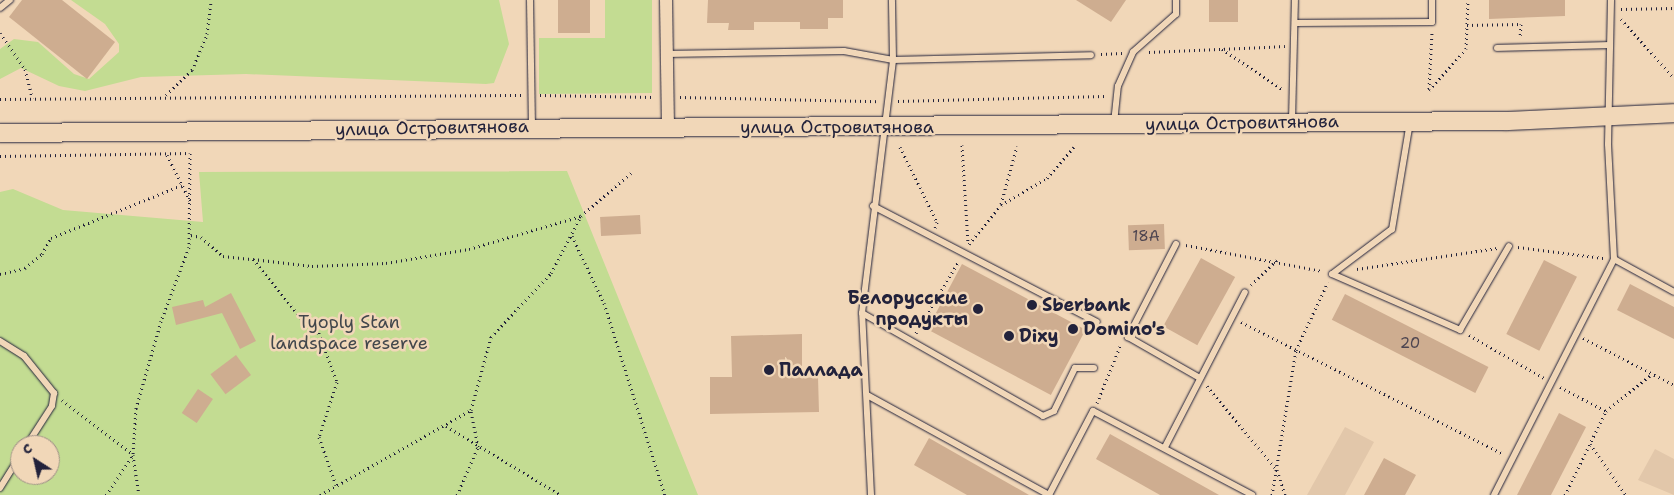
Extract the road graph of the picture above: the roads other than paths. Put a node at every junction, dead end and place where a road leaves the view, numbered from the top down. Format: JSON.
{"nodes":[{"id":1,"x":10,"y":0,"type":"edge"},
{"id":2,"x":530,"y":0,"type":"edge"},
{"id":3,"x":666,"y":0,"type":"edge"},
{"id":4,"x":892,"y":0,"type":"edge"},
{"id":5,"x":1176,"y":0,"type":"edge"},
{"id":6,"x":1295,"y":0,"type":"edge"},
{"id":7,"x":1432,"y":0,"type":"edge"},
{"id":8,"x":1611,"y":0,"type":"edge"},
{"id":9,"x":0,"y":8,"type":"edge"},
{"id":10,"x":1295,"y":23,"type":"junction"},
{"id":11,"x":1608,"y":45,"type":"junction"},
{"id":12,"x":1497,"y":48,"type":"dead end"},
{"id":13,"x":666,"y":54,"type":"junction"},
{"id":14,"x":1091,"y":55,"type":"road end"},
{"id":15,"x":893,"y":60,"type":"junction"},
{"id":16,"x":1674,"y":113,"type":"edge"},
{"id":17,"x":1608,"y":117,"type":"junction"},
{"id":18,"x":1410,"y":121,"type":"junction"},
{"id":19,"x":1292,"y":122,"type":"junction"},
{"id":20,"x":1114,"y":124,"type":"junction"},
{"id":21,"x":532,"y":125,"type":"junction"},
{"id":22,"x":668,"y":128,"type":"junction"},
{"id":23,"x":884,"y":128,"type":"junction"},
{"id":24,"x":0,"y":133,"type":"edge"},
{"id":25,"x":873,"y":206,"type":"junction"},
{"id":26,"x":1176,"y":244,"type":"road end"},
{"id":27,"x":1509,"y":246,"type":"road end"},
{"id":28,"x":1614,"y":259,"type":"junction"},
{"id":29,"x":1245,"y":292,"type":"road end"},
{"id":30,"x":1674,"y":292,"type":"edge"},
{"id":31,"x":862,"y":313,"type":"junction"},
{"id":32,"x":1097,"y":322,"type":"road end"},
{"id":33,"x":0,"y":341,"type":"edge"},
{"id":34,"x":1094,"y":368,"type":"dead end"},
{"id":35,"x":1200,"y":378,"type":"junction"},
{"id":36,"x":866,"y":395,"type":"junction"},
{"id":37,"x":33,"y":435,"type":"edge"},
{"id":38,"x":1165,"y":447,"type":"junction"},
{"id":39,"x":10,"y":472,"type":"edge"},
{"id":40,"x":0,"y":488,"type":"edge"},
{"id":41,"x":874,"y":494,"type":"edge"},
{"id":42,"x":1049,"y":495,"type":"edge"},
{"id":43,"x":1252,"y":495,"type":"edge"},
{"id":44,"x":1494,"y":495,"type":"edge"}],
"edges":[{"from":1,"to":9,"type":"lane"},
{"from":2,"to":21,"type":"lane"},
{"from":3,"to":13,"type":"street"},
{"from":4,"to":15,"type":"lane"},
{"from":5,"to":20,"type":"lane"},
{"from":6,"to":10,"type":"lane"},
{"from":7,"to":10,"type":"lane"},
{"from":8,"to":11,"type":"lane"},
{"from":10,"to":19,"type":"lane"},
{"from":11,"to":12,"type":"lane"},
{"from":11,"to":17,"type":"lane"},
{"from":13,"to":15,"type":"lane"},
{"from":13,"to":22,"type":"street"},
{"from":14,"to":15,"type":"lane"},
{"from":15,"to":23,"type":"lane"},
{"from":16,"to":17,"type":"main road","name":"улица Островитянова"},
{"from":17,"to":18,"type":"main road","name":"улица Островитянова"},
{"from":17,"to":28,"type":"lane"},
{"from":18,"to":19,"type":"main road","name":"улица Островитянова"},
{"from":18,"to":27,"type":"lane"},
{"from":19,"to":20,"type":"main road","name":"улица Островитянова"},
{"from":20,"to":23,"type":"main road","name":"улица Островитянова"},
{"from":21,"to":22,"type":"main road","name":"улица Островитянова"},
{"from":21,"to":24,"type":"main road","name":"улица Островитянова"},
{"from":22,"to":23,"type":"main road","name":"улица Островитянова"},
{"from":23,"to":25,"type":"lane"},
{"from":25,"to":31,"type":"lane"},
{"from":25,"to":32,"type":"lane"},
{"from":26,"to":35,"type":"lane"},
{"from":28,"to":30,"type":"lane"},
{"from":28,"to":44,"type":"lane"},
{"from":29,"to":35,"type":"lane"},
{"from":31,"to":34,"type":"lane"},
{"from":31,"to":36,"type":"lane"},
{"from":33,"to":37,"type":"lane"},
{"from":35,"to":38,"type":"lane"},
{"from":36,"to":41,"type":"lane"},
{"from":36,"to":42,"type":"lane"},
{"from":38,"to":42,"type":"lane"},
{"from":38,"to":43,"type":"lane"},
{"from":39,"to":40,"type":"lane"}]}
